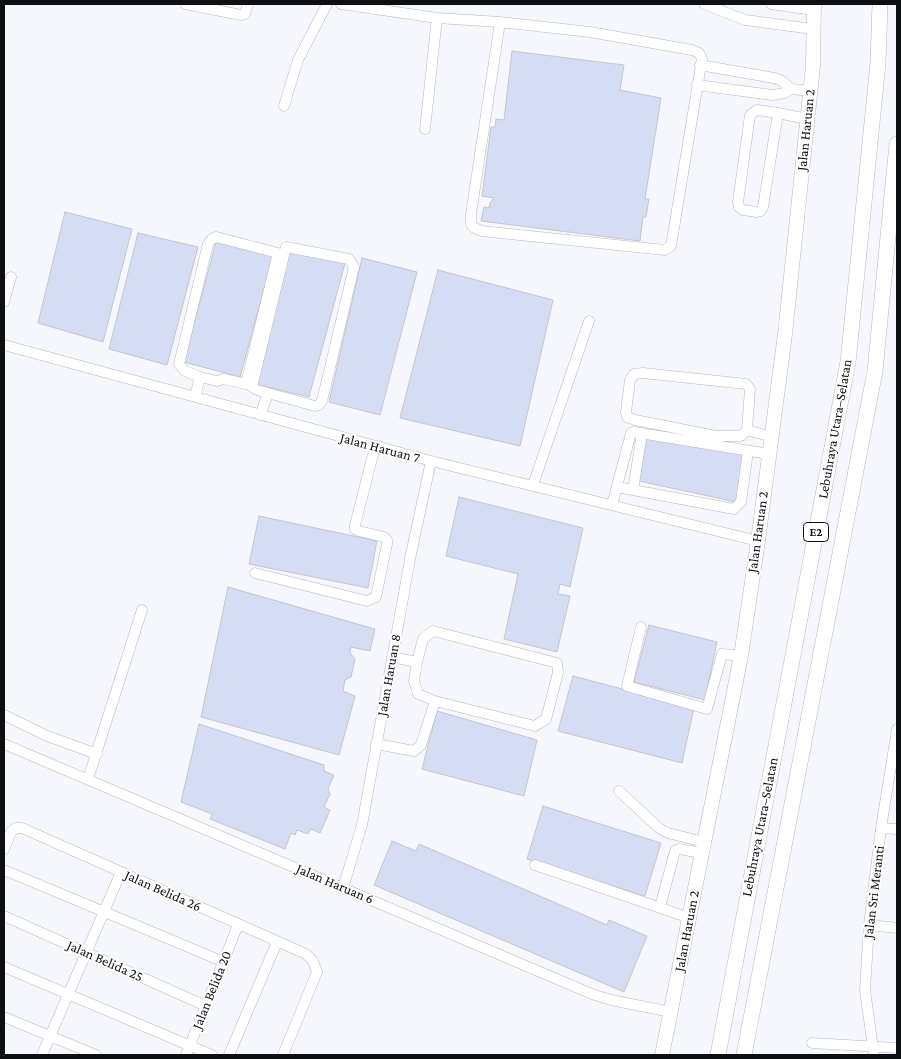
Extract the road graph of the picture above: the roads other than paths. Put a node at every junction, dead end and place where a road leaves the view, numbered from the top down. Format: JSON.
{"nodes":[{"id":1,"x":186,"y":4,"type":"edge"},
{"id":2,"x":327,"y":4,"type":"edge"},
{"id":3,"x":341,"y":4,"type":"edge"},
{"id":4,"x":704,"y":4,"type":"edge"},
{"id":5,"x":771,"y":4,"type":"edge"},
{"id":6,"x":880,"y":4,"type":"edge"},
{"id":7,"x":783,"y":5,"type":"edge"},
{"id":8,"x":814,"y":7,"type":"edge"},
{"id":9,"x":246,"y":9,"type":"edge"},
{"id":10,"x":437,"y":18,"type":"junction"},
{"id":11,"x":500,"y":22,"type":"junction"},
{"id":12,"x":813,"y":30,"type":"junction"},
{"id":13,"x":700,"y":65,"type":"junction"},
{"id":14,"x":697,"y":85,"type":"junction"},
{"id":15,"x":791,"y":89,"type":"junction"},
{"id":16,"x":810,"y":91,"type":"junction"},
{"id":17,"x":284,"y":106,"type":"dead end"},
{"id":18,"x":778,"y":113,"type":"junction"},
{"id":19,"x":806,"y":119,"type":"junction"},
{"id":20,"x":425,"y":129,"type":"dead end"},
{"id":21,"x":897,"y":144,"type":"edge"},
{"id":22,"x":10,"y":277,"type":"dead end"},
{"id":23,"x":4,"y":302,"type":"edge"},
{"id":24,"x":588,"y":321,"type":"dead end"},
{"id":25,"x":4,"y":346,"type":"edge"},
{"id":26,"x":200,"y":377,"type":"junction"},
{"id":27,"x":268,"y":394,"type":"junction"},
{"id":28,"x":195,"y":397,"type":"junction"},
{"id":29,"x":260,"y":415,"type":"junction"},
{"id":30,"x":747,"y":430,"type":"junction"},
{"id":31,"x":642,"y":433,"type":"junction"},
{"id":32,"x":772,"y":437,"type":"junction"},
{"id":33,"x":376,"y":447,"type":"junction"},
{"id":34,"x":748,"y":451,"type":"junction"},
{"id":35,"x":769,"y":454,"type":"junction"},
{"id":36,"x":431,"y":461,"type":"junction"},
{"id":37,"x":533,"y":485,"type":"junction"},
{"id":38,"x":617,"y":487,"type":"junction"},
{"id":39,"x":633,"y":490,"type":"junction"},
{"id":40,"x":612,"y":505,"type":"junction"},
{"id":41,"x":758,"y":541,"type":"junction"},
{"id":42,"x":255,"y":573,"type":"dead end"},
{"id":43,"x":142,"y":610,"type":"dead end"},
{"id":44,"x":641,"y":627,"type":"dead end"},
{"id":45,"x":740,"y":656,"type":"junction"},
{"id":46,"x":392,"y":657,"type":"junction"},
{"id":47,"x":417,"y":662,"type":"junction"},
{"id":48,"x":436,"y":700,"type":"junction"},
{"id":49,"x":4,"y":715,"type":"edge"},
{"id":50,"x":897,"y":729,"type":"edge"},
{"id":51,"x":4,"y":744,"type":"edge"},
{"id":52,"x":376,"y":744,"type":"junction"},
{"id":53,"x":97,"y":754,"type":"junction"},
{"id":54,"x":88,"y":780,"type":"junction"},
{"id":55,"x":620,"y":791,"type":"dead end"},
{"id":56,"x":881,"y":828,"type":"junction"},
{"id":57,"x":897,"y":830,"type":"edge"},
{"id":58,"x":703,"y":848,"type":"junction"},
{"id":59,"x":4,"y":849,"type":"edge"},
{"id":60,"x":535,"y":865,"type":"dead end"},
{"id":61,"x":4,"y":870,"type":"edge"},
{"id":62,"x":121,"y":872,"type":"junction"},
{"id":63,"x":344,"y":888,"type":"junction"},
{"id":64,"x":660,"y":907,"type":"junction"},
{"id":65,"x":104,"y":912,"type":"junction"},
{"id":66,"x":4,"y":916,"type":"edge"},
{"id":67,"x":690,"y":918,"type":"junction"},
{"id":68,"x":238,"y":925,"type":"junction"},
{"id":69,"x":869,"y":925,"type":"junction"},
{"id":70,"x":897,"y":928,"type":"edge"},
{"id":71,"x":277,"y":942,"type":"junction"},
{"id":72,"x":86,"y":953,"type":"junction"},
{"id":73,"x":224,"y":962,"type":"junction"},
{"id":74,"x":4,"y":967,"type":"edge"},
{"id":75,"x":68,"y":995,"type":"junction"},
{"id":76,"x":206,"y":1006,"type":"junction"},
{"id":77,"x":671,"y":1012,"type":"junction"},
{"id":78,"x":5,"y":1021,"type":"edge"},
{"id":79,"x":50,"y":1036,"type":"junction"},
{"id":80,"x":812,"y":1043,"type":"dead end"},
{"id":81,"x":897,"y":1048,"type":"edge"},
{"id":82,"x":188,"y":1051,"type":"edge"},
{"id":83,"x":873,"y":1051,"type":"edge"},
{"id":84,"x":42,"y":1055,"type":"edge"},
{"id":85,"x":95,"y":1055,"type":"edge"},
{"id":86,"x":212,"y":1055,"type":"edge"},
{"id":87,"x":230,"y":1055,"type":"edge"},
{"id":88,"x":283,"y":1055,"type":"edge"},
{"id":89,"x":662,"y":1055,"type":"edge"},
{"id":90,"x":718,"y":1055,"type":"edge"},
{"id":91,"x":744,"y":1055,"type":"edge"}],
"edges":[{"from":1,"to":9,"type":"street"},
{"from":2,"to":17,"type":"street"},
{"from":3,"to":10,"type":"street"},
{"from":4,"to":12,"type":"street"},
{"from":5,"to":7,"type":"street"},
{"from":6,"to":90,"type":"highway","name":"Lebuhraya Utara–Selatan","number":"E2"},
{"from":7,"to":8,"type":"street"},
{"from":8,"to":12,"type":"main road","name":"Jalan Haruan 2"},
{"from":10,"to":11,"type":"street"},
{"from":10,"to":20,"type":"street"},
{"from":11,"to":13,"type":"street"},
{"from":11,"to":14,"type":"street"},
{"from":12,"to":16,"type":"main road","name":"Jalan Haruan 2"},
{"from":13,"to":14,"type":"street"},
{"from":13,"to":15,"type":"street"},
{"from":14,"to":15,"type":"street"},
{"from":15,"to":16,"type":"street"},
{"from":16,"to":19,"type":"main road","name":"Jalan Haruan 2"},
{"from":18,"to":18,"type":"street"},
{"from":18,"to":19,"type":"street"},
{"from":19,"to":32,"type":"main road","name":"Jalan Haruan 2"},
{"from":21,"to":91,"type":"highway","name":"Lebuhraya Utara–Selatan","number":"E2"},
{"from":22,"to":23,"type":"street"},
{"from":24,"to":37,"type":"street"},
{"from":25,"to":28,"type":"street","name":"Jalan Haruan 7"},
{"from":26,"to":26,"type":"street"},
{"from":26,"to":28,"type":"street"},
{"from":27,"to":27,"type":"street"},
{"from":27,"to":29,"type":"street"},
{"from":28,"to":29,"type":"street","name":"Jalan Haruan 7"},
{"from":29,"to":33,"type":"street","name":"Jalan Haruan 7"},
{"from":30,"to":30,"type":"street"},
{"from":30,"to":32,"type":"street"},
{"from":31,"to":34,"type":"street"},
{"from":31,"to":38,"type":"street"},
{"from":31,"to":39,"type":"street"},
{"from":32,"to":35,"type":"main road","name":"Jalan Haruan 2"},
{"from":33,"to":36,"type":"street","name":"Jalan Haruan 7"},
{"from":33,"to":42,"type":"street"},
{"from":34,"to":35,"type":"street"},
{"from":34,"to":39,"type":"street"},
{"from":35,"to":41,"type":"main road","name":"Jalan Haruan 2"},
{"from":36,"to":37,"type":"street","name":"Jalan Haruan 7"},
{"from":36,"to":46,"type":"street","name":"Jalan Haruan 8"},
{"from":37,"to":40,"type":"street","name":"Jalan Haruan 7"},
{"from":38,"to":39,"type":"street"},
{"from":38,"to":40,"type":"street"},
{"from":40,"to":41,"type":"street","name":"Jalan Haruan 7"},
{"from":41,"to":45,"type":"main road","name":"Jalan Haruan 2"},
{"from":43,"to":53,"type":"street"},
{"from":44,"to":45,"type":"street"},
{"from":45,"to":58,"type":"main road","name":"Jalan Haruan 2"},
{"from":46,"to":47,"type":"street"},
{"from":46,"to":52,"type":"street","name":"Jalan Haruan 8"},
{"from":47,"to":48,"type":"street"},
{"from":47,"to":48,"type":"street"},
{"from":48,"to":52,"type":"street"},
{"from":49,"to":53,"type":"street"},
{"from":50,"to":56,"type":"street","name":"Jalan Sri Meranti"},
{"from":51,"to":54,"type":"street","name":"Jalan Haruan 6"},
{"from":52,"to":63,"type":"street","name":"Jalan Haruan 8"},
{"from":53,"to":54,"type":"street"},
{"from":54,"to":63,"type":"street","name":"Jalan Haruan 6"},
{"from":55,"to":58,"type":"street"},
{"from":56,"to":57,"type":"street"},
{"from":56,"to":69,"type":"street","name":"Jalan Sri Meranti"},
{"from":58,"to":64,"type":"street"},
{"from":58,"to":67,"type":"main road","name":"Jalan Haruan 2"},
{"from":59,"to":62,"type":"street","name":"Jalan Belida 26"},
{"from":60,"to":64,"type":"street"},
{"from":61,"to":65,"type":"street"},
{"from":62,"to":65,"type":"street"},
{"from":62,"to":68,"type":"street","name":"Jalan Belida 26"},
{"from":63,"to":77,"type":"street","name":"Jalan Haruan 6"},
{"from":64,"to":67,"type":"street"},
{"from":65,"to":72,"type":"street"},
{"from":65,"to":73,"type":"street"},
{"from":66,"to":72,"type":"street","name":"Jalan Belida 25"},
{"from":67,"to":77,"type":"main road","name":"Jalan Haruan 2"},
{"from":68,"to":71,"type":"street","name":"Jalan Belida 26"},
{"from":68,"to":73,"type":"street","name":"Jalan Belida 20"},
{"from":69,"to":70,"type":"street"},
{"from":69,"to":83,"type":"street","name":"Jalan Sri Meranti"},
{"from":71,"to":87,"type":"street"},
{"from":71,"to":88,"type":"street","name":"Jalan Belida 26"},
{"from":72,"to":75,"type":"street"},
{"from":72,"to":76,"type":"street","name":"Jalan Belida 25"},
{"from":73,"to":76,"type":"street","name":"Jalan Belida 20"},
{"from":74,"to":75,"type":"street"},
{"from":75,"to":79,"type":"street"},
{"from":75,"to":82,"type":"street"},
{"from":76,"to":82,"type":"street","name":"Jalan Belida 20"},
{"from":77,"to":89,"type":"main road","name":"Jalan Haruan 2"},
{"from":78,"to":79,"type":"street"},
{"from":79,"to":84,"type":"street"},
{"from":79,"to":85,"type":"street"},
{"from":80,"to":83,"type":"street"},
{"from":81,"to":83,"type":"street"},
{"from":82,"to":86,"type":"street"}]}
